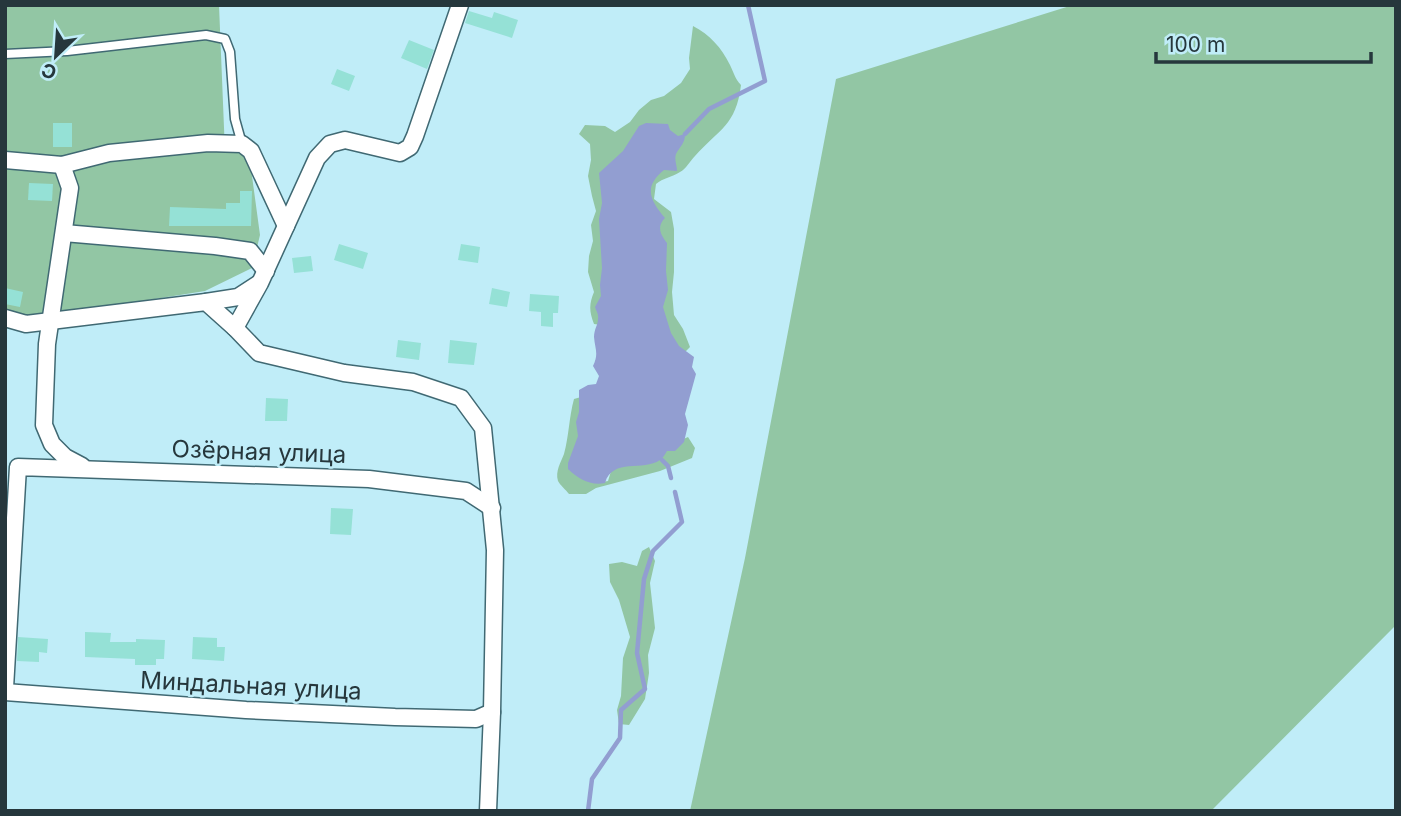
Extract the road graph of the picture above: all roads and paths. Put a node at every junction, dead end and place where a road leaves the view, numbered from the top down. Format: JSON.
{"nodes":[{"id":1,"x":460,"y":5,"type":"edge"},
{"id":2,"x":5,"y":54,"type":"edge"},
{"id":3,"x":242,"y":144,"type":"junction"},
{"id":4,"x":5,"y":160,"type":"edge"},
{"id":5,"x":62,"y":165,"type":"junction"},
{"id":6,"x":286,"y":226,"type":"junction"},
{"id":7,"x":64,"y":233,"type":"junction"},
{"id":8,"x":263,"y":277,"type":"junction"},
{"id":9,"x":206,"y":302,"type":"junction"},
{"id":10,"x":5,"y":318,"type":"edge"},
{"id":11,"x":50,"y":321,"type":"junction"},
{"id":12,"x":235,"y":328,"type":"junction"},
{"id":13,"x":88,"y":469,"type":"junction"},
{"id":14,"x":492,"y":509,"type":"junction"},
{"id":15,"x":5,"y":690,"type":"edge"},
{"id":16,"x":492,"y":712,"type":"junction"},
{"id":17,"x":488,"y":811,"type":"edge"}],
"edges":[{"from":1,"to":6,"type":"street"},
{"from":2,"to":3,"type":"lane"},
{"from":3,"to":5,"type":"street"},
{"from":3,"to":6,"type":"street"},
{"from":4,"to":5,"type":"street"},
{"from":5,"to":7,"type":"street"},
{"from":6,"to":8,"type":"street"},
{"from":7,"to":8,"type":"street"},
{"from":7,"to":11,"type":"street"},
{"from":8,"to":9,"type":"street"},
{"from":8,"to":12,"type":"street"},
{"from":9,"to":11,"type":"street"},
{"from":9,"to":12,"type":"street"},
{"from":10,"to":11,"type":"street"},
{"from":11,"to":13,"type":"street"},
{"from":12,"to":14,"type":"street"},
{"from":13,"to":14,"type":"street","name":"Озёрная улица"},
{"from":13,"to":15,"type":"street","name":"Озёрная улица"},
{"from":14,"to":16,"type":"street"},
{"from":15,"to":16,"type":"street","name":"Миндальная улица"},
{"from":16,"to":17,"type":"street"}]}
